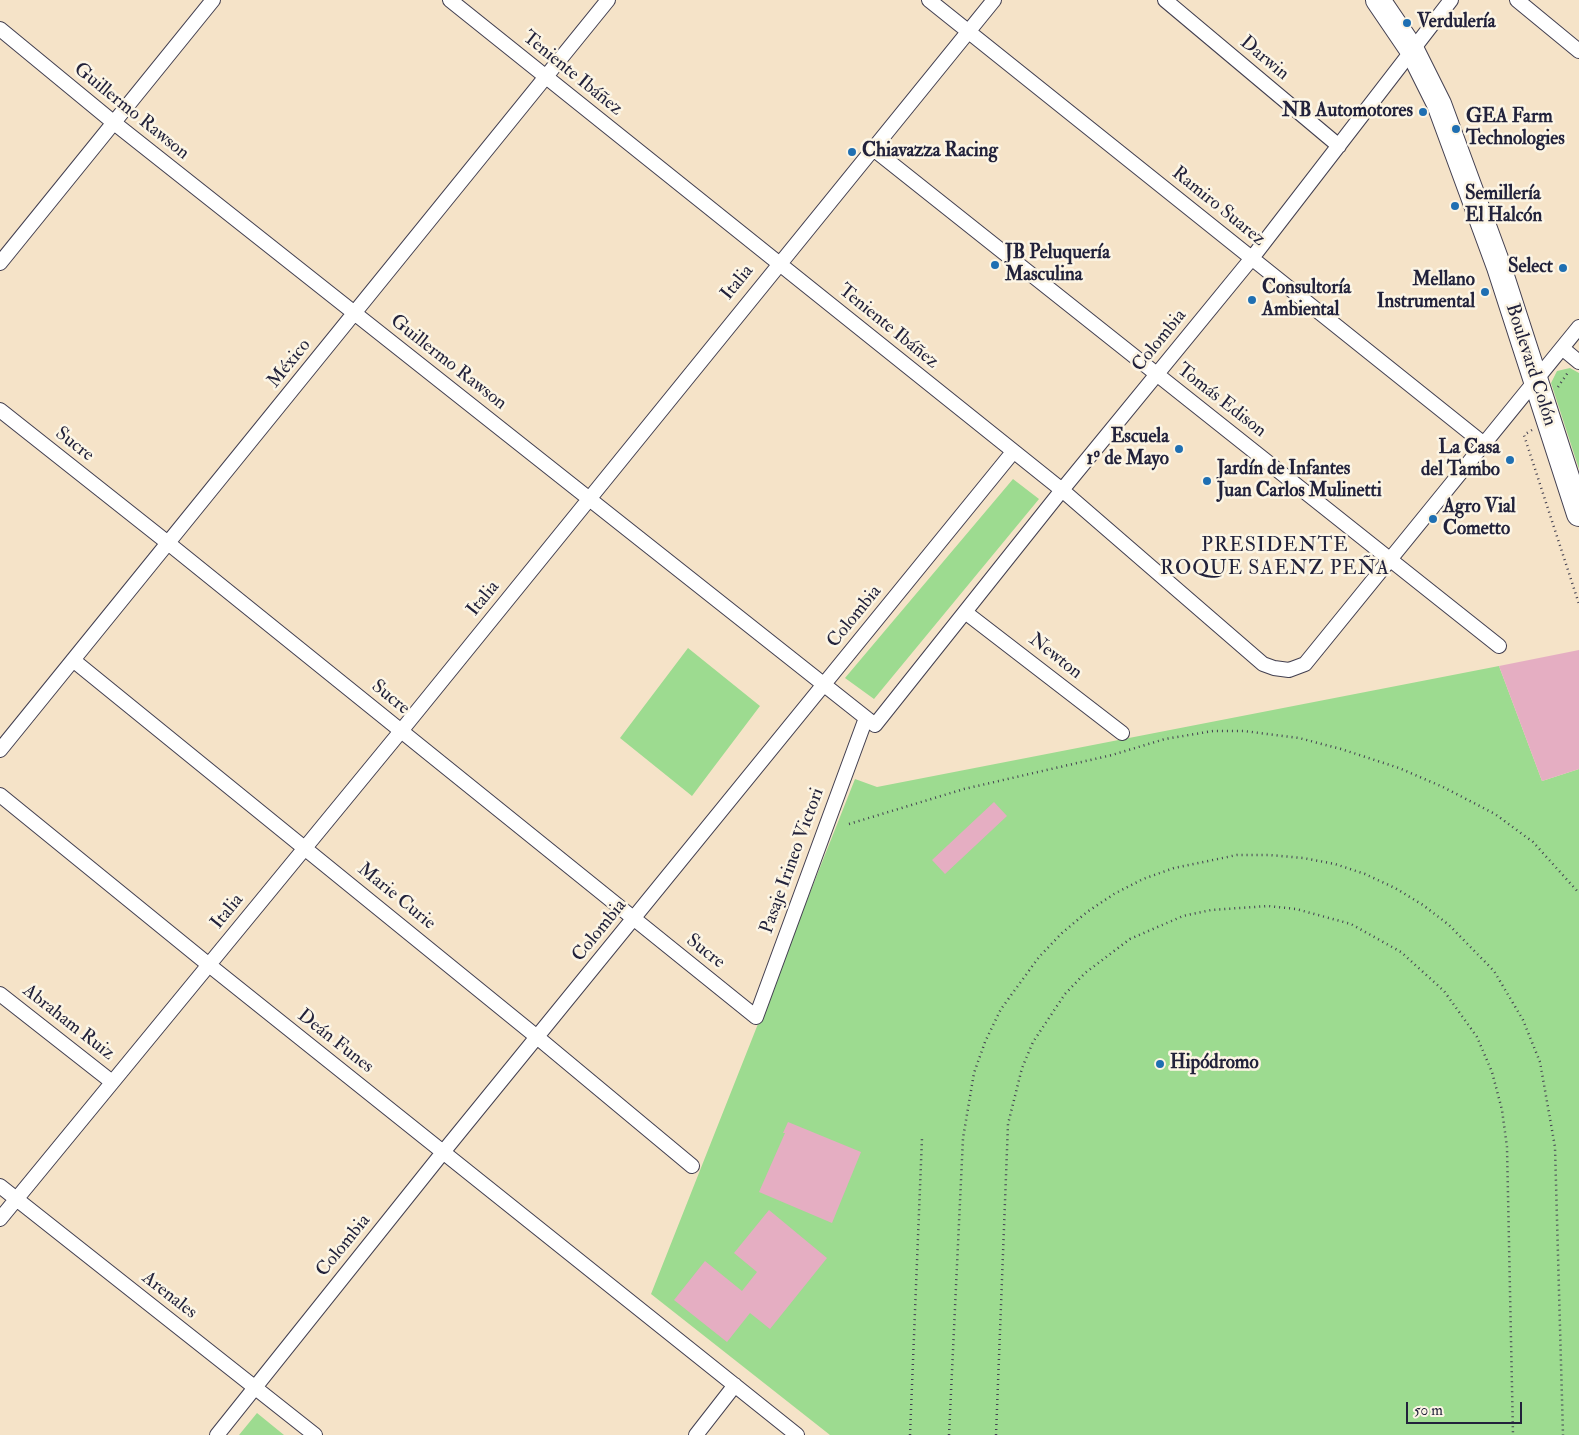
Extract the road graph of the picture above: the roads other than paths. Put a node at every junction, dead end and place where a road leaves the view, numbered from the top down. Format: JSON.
{"nodes":[{"id":1,"x":214,"y":0,"type":"edge"},
{"id":2,"x":450,"y":0,"type":"edge"},
{"id":3,"x":608,"y":0,"type":"edge"},
{"id":4,"x":929,"y":0,"type":"edge"},
{"id":5,"x":994,"y":0,"type":"edge"},
{"id":6,"x":1165,"y":0,"type":"edge"},
{"id":7,"x":1378,"y":0,"type":"edge"},
{"id":8,"x":1450,"y":0,"type":"edge"},
{"id":9,"x":1517,"y":0,"type":"edge"},
{"id":10,"x":0,"y":29,"type":"edge"},
{"id":11,"x":968,"y":31,"type":"junction"},
{"id":12,"x":1412,"y":50,"type":"junction"},
{"id":13,"x":1579,"y":51,"type":"edge"},
{"id":14,"x":547,"y":77,"type":"junction"},
{"id":15,"x":113,"y":122,"type":"junction"},
{"id":16,"x":1339,"y":146,"type":"junction"},
{"id":17,"x":872,"y":148,"type":"junction"},
{"id":18,"x":1252,"y":258,"type":"junction"},
{"id":19,"x":779,"y":262,"type":"junction"},
{"id":20,"x":0,"y":263,"type":"edge"},
{"id":21,"x":355,"y":314,"type":"junction"},
{"id":22,"x":1579,"y":327,"type":"edge"},
{"id":23,"x":1562,"y":348,"type":"junction"},
{"id":24,"x":1575,"y":365,"type":"edge"},
{"id":25,"x":1158,"y":375,"type":"junction"},
{"id":26,"x":1544,"y":387,"type":"junction"},
{"id":27,"x":0,"y":410,"type":"edge"},
{"id":28,"x":1484,"y":444,"type":"junction"},
{"id":29,"x":1013,"y":452,"type":"junction"},
{"id":30,"x":1062,"y":490,"type":"junction"},
{"id":31,"x":589,"y":498,"type":"junction"},
{"id":32,"x":1579,"y":514,"type":"edge"},
{"id":33,"x":168,"y":543,"type":"junction"},
{"id":34,"x":1390,"y":559,"type":"junction"},
{"id":35,"x":965,"y":612,"type":"junction"},
{"id":36,"x":1499,"y":646,"type":"dead end"},
{"id":37,"x":73,"y":660,"type":"junction"},
{"id":38,"x":824,"y":685,"type":"junction"},
{"id":39,"x":871,"y":722,"type":"junction"},
{"id":40,"x":402,"y":731,"type":"junction"},
{"id":41,"x":1122,"y":733,"type":"dead end"},
{"id":42,"x":0,"y":750,"type":"edge"},
{"id":43,"x":0,"y":795,"type":"edge"},
{"id":44,"x":305,"y":847,"type":"junction"},
{"id":45,"x":634,"y":920,"type":"junction"},
{"id":46,"x":209,"y":965,"type":"junction"},
{"id":47,"x":0,"y":994,"type":"edge"},
{"id":48,"x":756,"y":1016,"type":"joint"},
{"id":49,"x":538,"y":1037,"type":"junction"},
{"id":50,"x":112,"y":1082,"type":"junction"},
{"id":51,"x":444,"y":1151,"type":"junction"},
{"id":52,"x":692,"y":1166,"type":"dead end"},
{"id":53,"x":0,"y":1186,"type":"edge"},
{"id":54,"x":16,"y":1198,"type":"junction"},
{"id":55,"x":0,"y":1218,"type":"edge"},
{"id":56,"x":735,"y":1386,"type":"junction"},
{"id":57,"x":255,"y":1388,"type":"junction"},
{"id":58,"x":217,"y":1435,"type":"edge"},
{"id":59,"x":314,"y":1435,"type":"edge"},
{"id":60,"x":696,"y":1435,"type":"edge"},
{"id":61,"x":797,"y":1435,"type":"edge"}],
"edges":[{"from":1,"to":15,"type":"street"},
{"from":2,"to":14,"type":"street","name":"Teniente Ibáñez"},
{"from":3,"to":14,"type":"street","name":"México"},
{"from":4,"to":11,"type":"street","name":"Ramiro Suarez"},
{"from":5,"to":11,"type":"street","name":"Italia"},
{"from":6,"to":16,"type":"street","name":"Darwin"},
{"from":7,"to":12,"type":"highway","name":"Boulevard Colón"},
{"from":8,"to":12,"type":"street","name":"Colombia"},
{"from":9,"to":13,"type":"street"},
{"from":10,"to":15,"type":"street","name":"Guillermo Rawson"},
{"from":11,"to":17,"type":"street","name":"Italia"},
{"from":11,"to":18,"type":"street","name":"Ramiro Suarez"},
{"from":12,"to":16,"type":"street","name":"Colombia"},
{"from":12,"to":26,"type":"highway","name":"Boulevard Colón"},
{"from":14,"to":19,"type":"street","name":"Teniente Ibáñez"},
{"from":14,"to":21,"type":"street","name":"México"},
{"from":15,"to":20,"type":"street"},
{"from":15,"to":21,"type":"street","name":"Guillermo Rawson"},
{"from":16,"to":18,"type":"street","name":"Colombia"},
{"from":17,"to":19,"type":"street","name":"Italia"},
{"from":17,"to":25,"type":"street","name":"Tomás Edison"},
{"from":18,"to":25,"type":"street","name":"Colombia"},
{"from":18,"to":28,"type":"street","name":"Ramiro Suarez"},
{"from":19,"to":29,"type":"street","name":"Teniente Ibáñez"},
{"from":19,"to":31,"type":"street","name":"Italia"},
{"from":21,"to":31,"type":"street","name":"Guillermo Rawson"},
{"from":21,"to":33,"type":"street","name":"México"},
{"from":22,"to":23,"type":"street"},
{"from":23,"to":24,"type":"street"},
{"from":23,"to":26,"type":"street"},
{"from":25,"to":30,"type":"street","name":"Colombia"},
{"from":25,"to":34,"type":"street","name":"Tomás Edison"},
{"from":26,"to":28,"type":"street"},
{"from":26,"to":32,"type":"highway","name":"Boulevard Colón"},
{"from":27,"to":33,"type":"street","name":"Sucre"},
{"from":28,"to":34,"type":"street"},
{"from":29,"to":30,"type":"street","name":"Teniente Ibáñez"},
{"from":29,"to":38,"type":"street","name":"Colombia"},
{"from":30,"to":34,"type":"street","name":"Teniente Ibáñez"},
{"from":30,"to":35,"type":"street","name":"Colombia"},
{"from":31,"to":38,"type":"street","name":"Guillermo Rawson"},
{"from":31,"to":40,"type":"street","name":"Italia"},
{"from":33,"to":37,"type":"street","name":"México"},
{"from":33,"to":40,"type":"street","name":"Sucre"},
{"from":34,"to":36,"type":"street","name":"Tomás Edison"},
{"from":35,"to":39,"type":"street","name":"Colombia"},
{"from":35,"to":41,"type":"street","name":"Newton"},
{"from":37,"to":42,"type":"street","name":"México"},
{"from":37,"to":44,"type":"street","name":"Marie Curie"},
{"from":38,"to":39,"type":"street","name":"Guillermo Rawson"},
{"from":38,"to":45,"type":"street","name":"Colombia"},
{"from":39,"to":48,"type":"street","name":"Pasaje Irineo Victori"},
{"from":40,"to":44,"type":"street","name":"Italia"},
{"from":40,"to":45,"type":"street","name":"Sucre"},
{"from":43,"to":46,"type":"street","name":"Deán Funes"},
{"from":44,"to":46,"type":"street","name":"Italia"},
{"from":44,"to":49,"type":"street","name":"Marie Curie"},
{"from":45,"to":48,"type":"street","name":"Sucre"},
{"from":45,"to":49,"type":"street","name":"Colombia"},
{"from":46,"to":50,"type":"street","name":"Italia"},
{"from":46,"to":51,"type":"street","name":"Deán Funes"},
{"from":47,"to":50,"type":"street","name":"Abraham Ruiz"},
{"from":49,"to":51,"type":"street","name":"Colombia"},
{"from":49,"to":52,"type":"street","name":"Marie Curie"},
{"from":50,"to":54,"type":"street","name":"Italia"},
{"from":51,"to":56,"type":"street","name":"Deán Funes"},
{"from":51,"to":57,"type":"street","name":"Colombia"},
{"from":53,"to":54,"type":"street","name":"Arenales"},
{"from":54,"to":55,"type":"street","name":"Italia"},
{"from":54,"to":57,"type":"street","name":"Arenales"},
{"from":56,"to":60,"type":"street"},
{"from":56,"to":61,"type":"street","name":"Deán Funes"},
{"from":57,"to":58,"type":"street","name":"Colombia"},
{"from":57,"to":59,"type":"street","name":"Arenales"}]}
